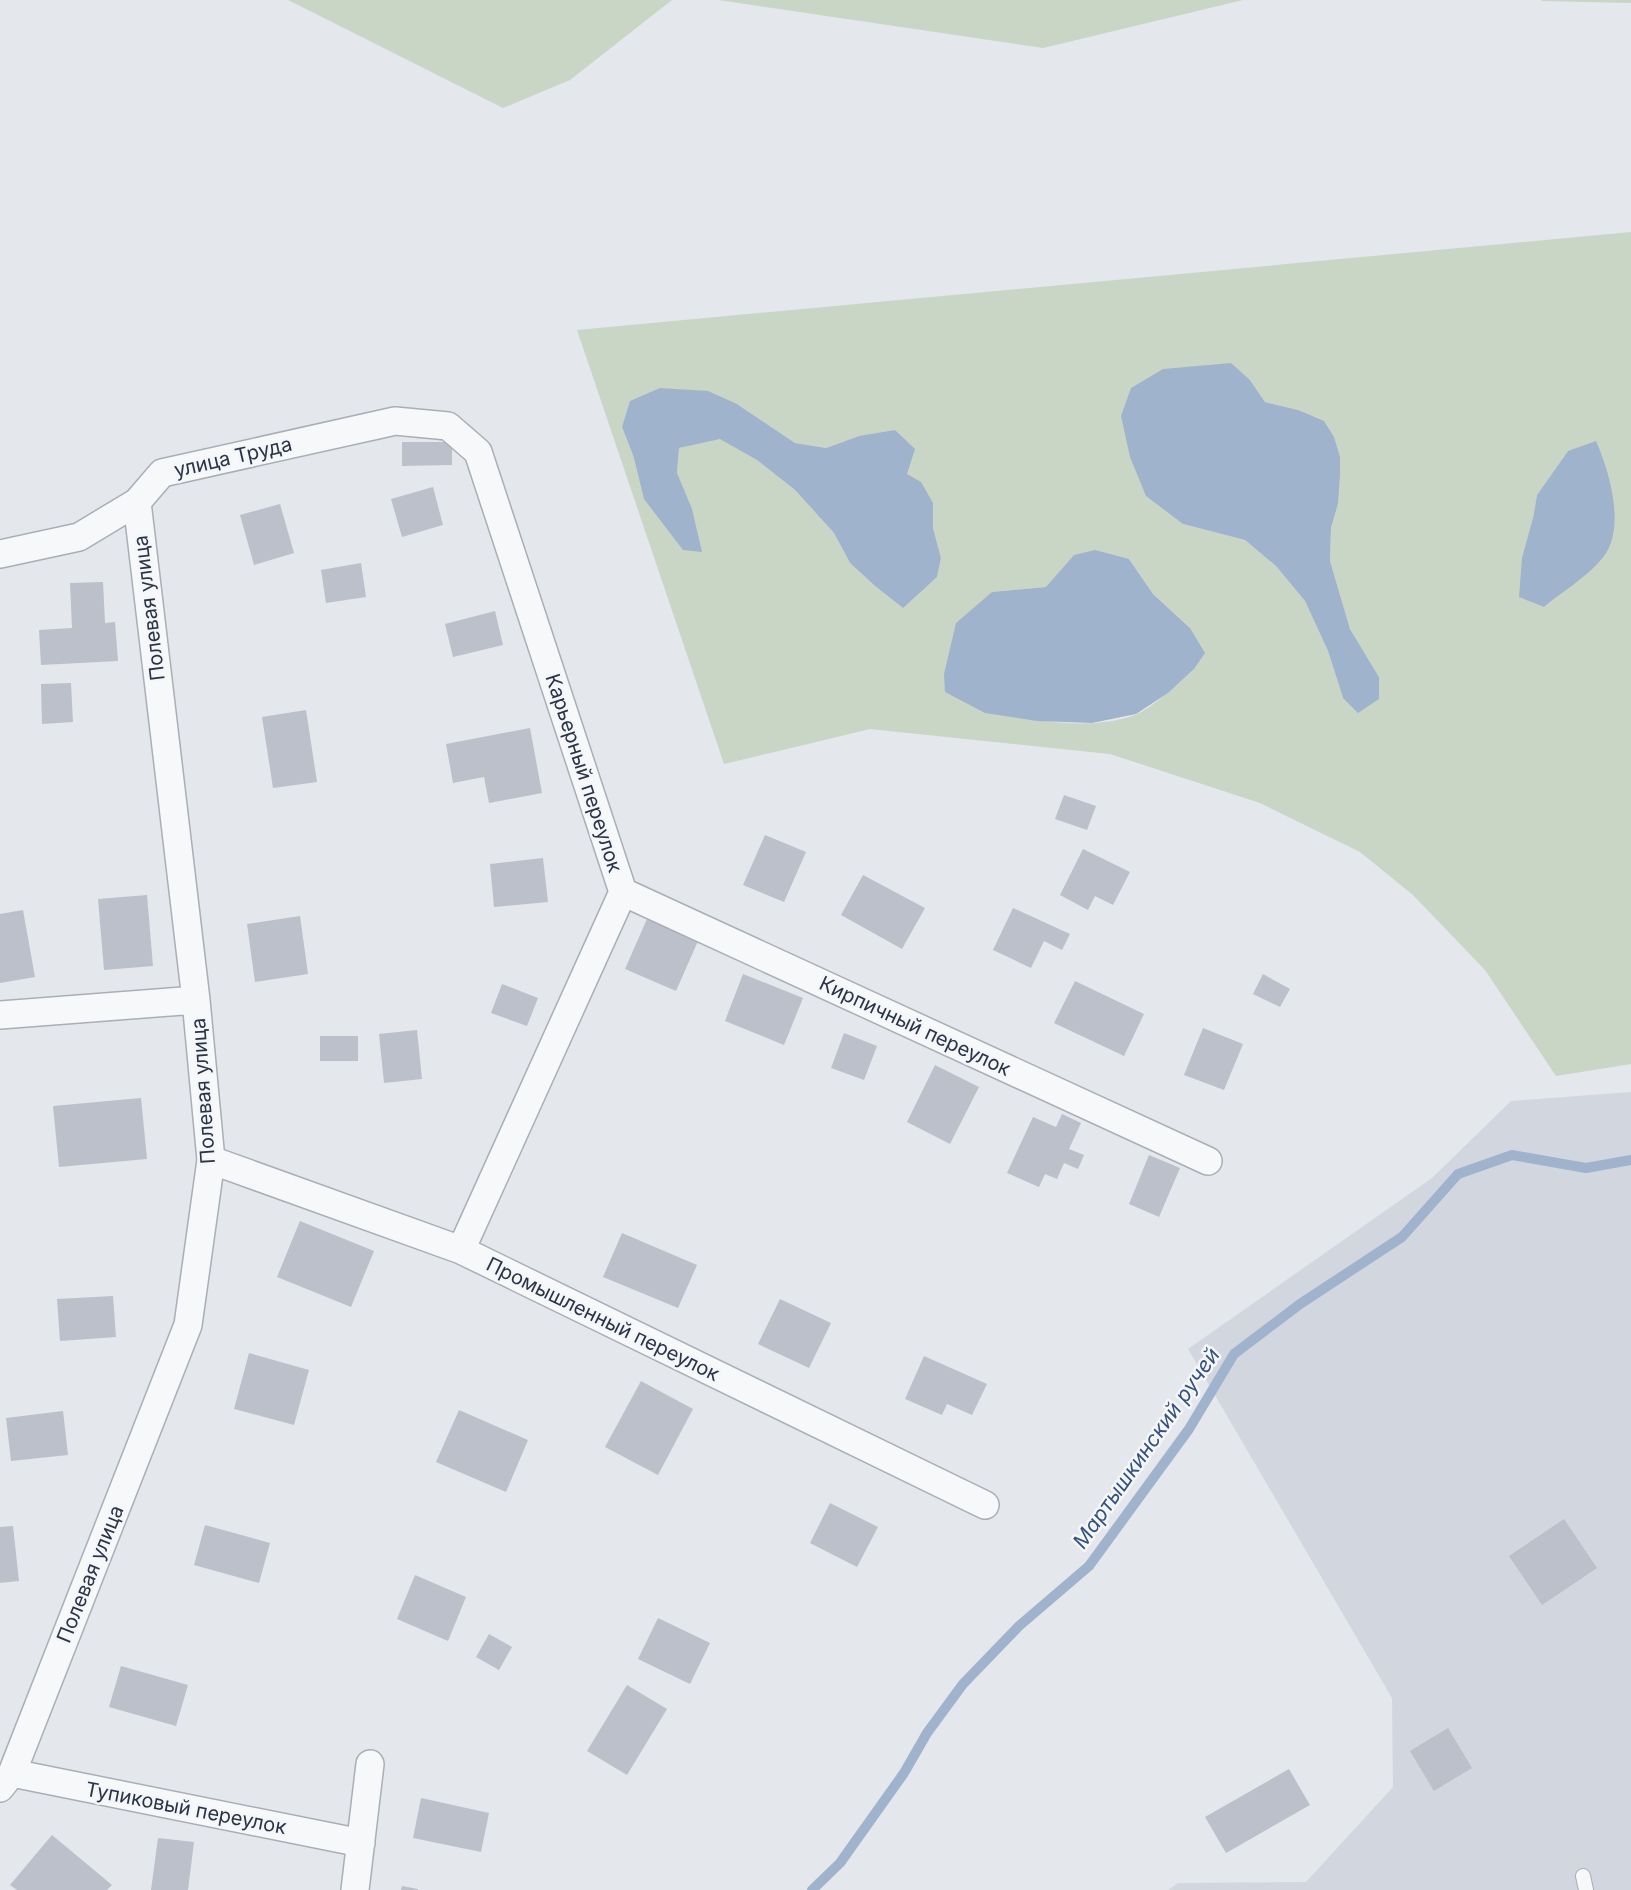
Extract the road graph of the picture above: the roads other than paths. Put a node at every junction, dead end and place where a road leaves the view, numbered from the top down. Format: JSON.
{"nodes":[{"id":1,"x":478,"y":452,"type":"joint"},
{"id":2,"x":137,"y":502,"type":"junction"},
{"id":3,"x":0,"y":554,"type":"edge"},
{"id":4,"x":623,"y":892,"type":"junction"},
{"id":5,"x":196,"y":1000,"type":"junction"},
{"id":6,"x":0,"y":1015,"type":"edge"},
{"id":7,"x":211,"y":1160,"type":"junction"},
{"id":8,"x":1208,"y":1161,"type":"dead end"},
{"id":9,"x":461,"y":1251,"type":"junction"},
{"id":10,"x":985,"y":1505,"type":"dead end"},
{"id":11,"x":370,"y":1764,"type":"dead end"},
{"id":12,"x":6,"y":1780,"type":"edge"},
{"id":13,"x":361,"y":1843,"type":"junction"},
{"id":14,"x":1584,"y":1876,"type":"dead end"},
{"id":15,"x":355,"y":1890,"type":"edge"},
{"id":16,"x":1586,"y":1890,"type":"edge"}],
"edges":[{"from":1,"to":2,"type":"street","name":"улица Труда"},
{"from":1,"to":4,"type":"street","name":"Карьерный переулок"},
{"from":2,"to":3,"type":"street","name":"улица Труда"},
{"from":2,"to":5,"type":"street","name":"Полевая улица"},
{"from":4,"to":8,"type":"street","name":"Кирпичный переулок"},
{"from":4,"to":9,"type":"street","name":"Карьерный переулок"},
{"from":5,"to":6,"type":"street"},
{"from":5,"to":7,"type":"street","name":"Полевая улица"},
{"from":7,"to":9,"type":"street","name":"Промышленный переулок"},
{"from":7,"to":12,"type":"street","name":"Полевая улица"},
{"from":9,"to":10,"type":"street","name":"Промышленный переулок"},
{"from":11,"to":13,"type":"street"},
{"from":12,"to":13,"type":"street","name":"Тупиковый переулок"},
{"from":13,"to":15,"type":"street"},
{"from":14,"to":16,"type":"lane"}]}
